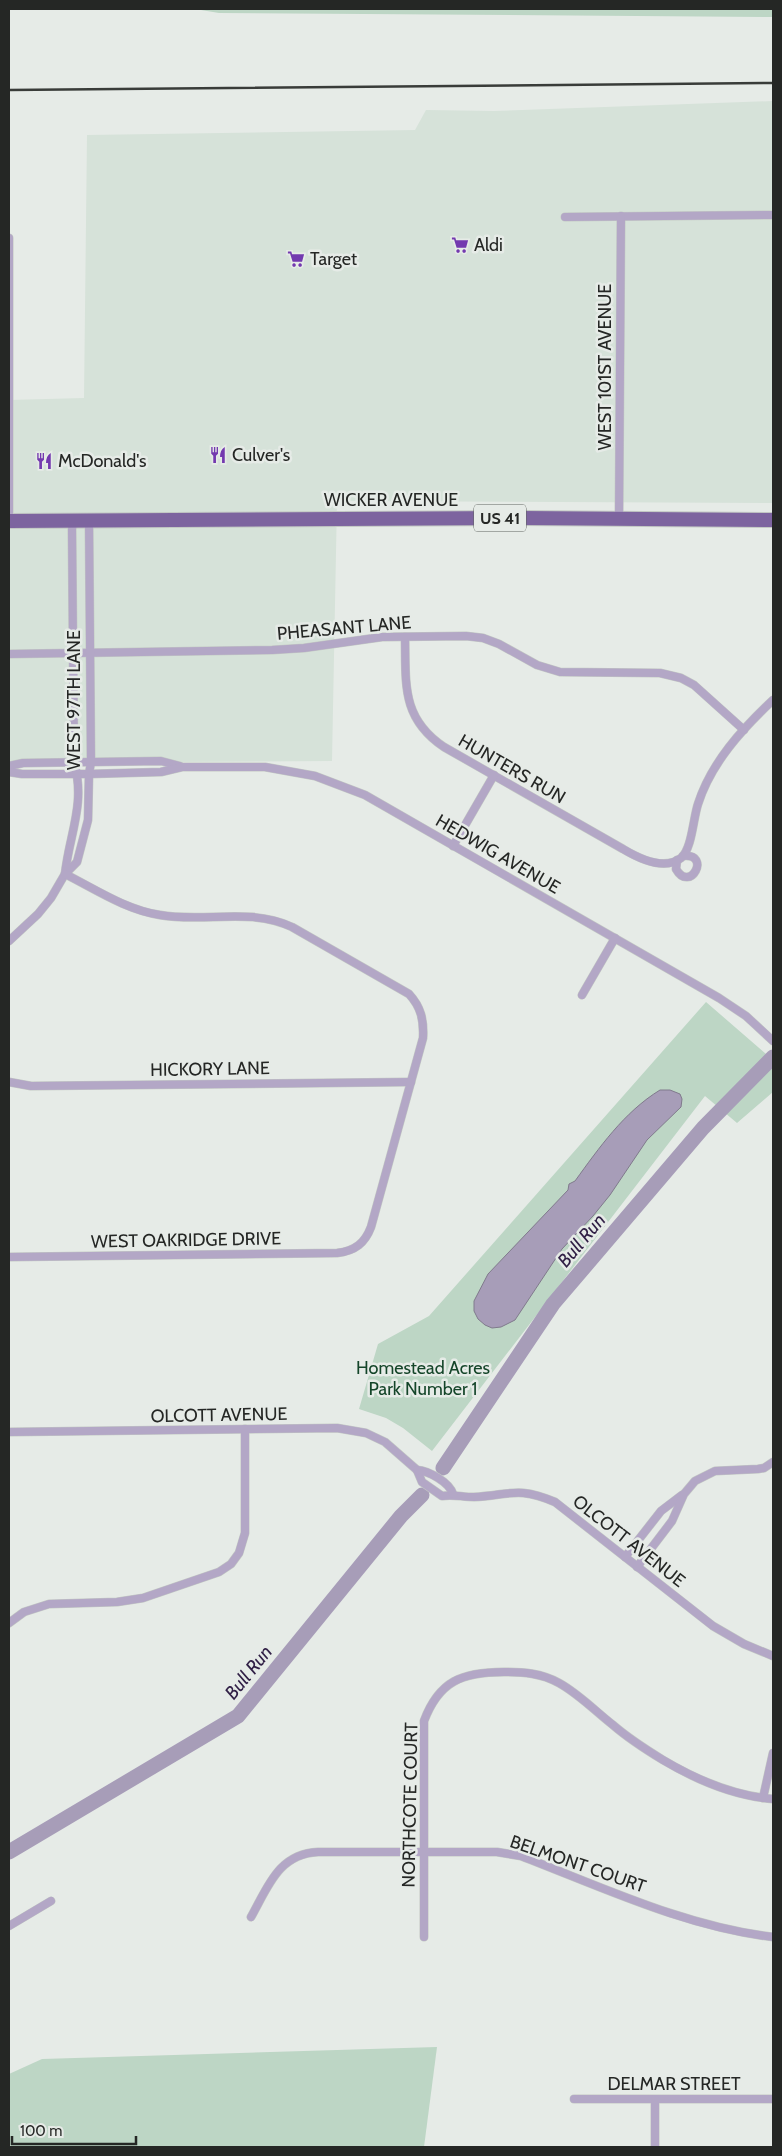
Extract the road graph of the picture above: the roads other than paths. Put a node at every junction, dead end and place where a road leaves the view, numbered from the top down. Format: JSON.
{"nodes":[{"id":1,"x":773,"y":215,"type":"edge"},
{"id":2,"x":621,"y":216,"type":"junction"},
{"id":3,"x":565,"y":217,"type":"dead end"},
{"id":4,"x":9,"y":238,"type":"edge"},
{"id":5,"x":619,"y":519,"type":"junction"},
{"id":6,"x":74,"y":520,"type":"junction"},
{"id":7,"x":89,"y":520,"type":"junction"},
{"id":8,"x":773,"y":520,"type":"edge"},
{"id":9,"x":9,"y":521,"type":"edge"},
{"id":10,"x":405,"y":637,"type":"junction"},
{"id":11,"x":73,"y":652,"type":"junction"},
{"id":12,"x":90,"y":652,"type":"junction"},
{"id":13,"x":9,"y":654,"type":"edge"},
{"id":14,"x":773,"y":700,"type":"edge"},
{"id":15,"x":744,"y":730,"type":"junction"},
{"id":16,"x":74,"y":762,"type":"junction"},
{"id":17,"x":91,"y":762,"type":"junction"},
{"id":18,"x":9,"y":766,"type":"edge"},
{"id":19,"x":182,"y":767,"type":"junction"},
{"id":20,"x":9,"y":772,"type":"edge"},
{"id":21,"x":77,"y":774,"type":"junction"},
{"id":22,"x":88,"y":774,"type":"junction"},
{"id":23,"x":494,"y":775,"type":"junction"},
{"id":24,"x":454,"y":846,"type":"junction"},
{"id":25,"x":65,"y":874,"type":"junction"},
{"id":26,"x":615,"y":938,"type":"junction"},
{"id":27,"x":9,"y":941,"type":"edge"},
{"id":28,"x":582,"y":995,"type":"dead end"},
{"id":29,"x":773,"y":1041,"type":"edge"},
{"id":30,"x":9,"y":1082,"type":"edge"},
{"id":31,"x":411,"y":1082,"type":"junction"},
{"id":32,"x":9,"y":1257,"type":"edge"},
{"id":33,"x":245,"y":1429,"type":"junction"},
{"id":34,"x":9,"y":1432,"type":"edge"},
{"id":35,"x":773,"y":1462,"type":"edge"},
{"id":36,"x":417,"y":1470,"type":"junction"},
{"id":37,"x":453,"y":1494,"type":"junction"},
{"id":38,"x":684,"y":1494,"type":"junction"},
{"id":39,"x":625,"y":1557,"type":"junction"},
{"id":40,"x":637,"y":1567,"type":"junction"},
{"id":41,"x":9,"y":1623,"type":"edge"},
{"id":42,"x":773,"y":1656,"type":"edge"},
{"id":43,"x":773,"y":1753,"type":"edge"},
{"id":44,"x":763,"y":1798,"type":"junction"},
{"id":45,"x":773,"y":1799,"type":"edge"},
{"id":46,"x":423,"y":1852,"type":"junction"},
{"id":47,"x":51,"y":1901,"type":"dead end"},
{"id":48,"x":251,"y":1917,"type":"dead end"},
{"id":49,"x":9,"y":1926,"type":"edge"},
{"id":50,"x":424,"y":1937,"type":"dead end"},
{"id":51,"x":773,"y":1937,"type":"edge"},
{"id":52,"x":574,"y":2099,"type":"dead end"},
{"id":53,"x":773,"y":2099,"type":"edge"},
{"id":54,"x":654,"y":2100,"type":"junction"},
{"id":55,"x":654,"y":2147,"type":"edge"}],
"edges":[{"from":1,"to":2,"type":"street"},
{"from":2,"to":3,"type":"street"},
{"from":2,"to":5,"type":"street","name":"WEST 101ST AVENUE"},
{"from":4,"to":9,"type":"street"},
{"from":5,"to":7,"type":"highway","name":"WICKER AVENUE","number":"US 41"},
{"from":5,"to":8,"type":"highway","name":"WICKER AVENUE","number":"US 41"},
{"from":6,"to":7,"type":"highway","name":"WICKER AVENUE","number":"US 41"},
{"from":6,"to":9,"type":"highway","name":"WICKER AVENUE","number":"US 41"},
{"from":6,"to":11,"type":"street","name":"WEST 97TH LANE"},
{"from":7,"to":12,"type":"street","name":"WEST 97TH LANE"},
{"from":10,"to":12,"type":"street","name":"PHEASANT LANE"},
{"from":10,"to":15,"type":"street","name":"PHEASANT LANE"},
{"from":10,"to":23,"type":"street","name":"HUNTERS RUN"},
{"from":11,"to":12,"type":"street","name":"PHEASANT LANE"},
{"from":11,"to":13,"type":"street","name":"PHEASANT LANE"},
{"from":11,"to":16,"type":"street","name":"WEST 97TH LANE"},
{"from":12,"to":17,"type":"street","name":"WEST 97TH LANE"},
{"from":14,"to":15,"type":"street"},
{"from":15,"to":23,"type":"street","name":"HUNTERS RUN"},
{"from":16,"to":17,"type":"street","name":"HEDWIG AVENUE"},
{"from":16,"to":18,"type":"street","name":"HEDWIG AVENUE"},
{"from":16,"to":21,"type":"street","name":"WEST 97TH LANE"},
{"from":17,"to":19,"type":"street","name":"HEDWIG AVENUE"},
{"from":17,"to":22,"type":"street","name":"WEST 97TH LANE"},
{"from":19,"to":22,"type":"street","name":"HEDWIG AVENUE"},
{"from":19,"to":24,"type":"street","name":"HEDWIG AVENUE"},
{"from":20,"to":21,"type":"street","name":"HEDWIG AVENUE"},
{"from":21,"to":22,"type":"street","name":"HEDWIG AVENUE"},
{"from":21,"to":25,"type":"street","name":"WEST 97TH LANE"},
{"from":22,"to":25,"type":"street","name":"WEST 97TH LANE"},
{"from":23,"to":24,"type":"street"},
{"from":24,"to":26,"type":"street","name":"HEDWIG AVENUE"},
{"from":25,"to":27,"type":"street","name":"WEST 97TH LANE"},
{"from":25,"to":31,"type":"street"},
{"from":26,"to":28,"type":"street"},
{"from":26,"to":29,"type":"street","name":"HEDWIG AVENUE"},
{"from":30,"to":31,"type":"street","name":"HICKORY LANE"},
{"from":31,"to":32,"type":"street","name":"WEST OAKRIDGE DRIVE"},
{"from":33,"to":34,"type":"street","name":"OLCOTT AVENUE"},
{"from":33,"to":36,"type":"street","name":"OLCOTT AVENUE"},
{"from":33,"to":41,"type":"street"},
{"from":35,"to":38,"type":"street"},
{"from":36,"to":37,"type":"street","name":"OLCOTT AVENUE"},
{"from":36,"to":37,"type":"street","name":"OLCOTT AVENUE"},
{"from":37,"to":39,"type":"street","name":"OLCOTT AVENUE"},
{"from":38,"to":39,"type":"street"},
{"from":38,"to":40,"type":"street"},
{"from":39,"to":40,"type":"street","name":"OLCOTT AVENUE"},
{"from":40,"to":42,"type":"street","name":"OLCOTT AVENUE"},
{"from":43,"to":44,"type":"street"},
{"from":44,"to":45,"type":"street","name":"NORTHCOTE COURT"},
{"from":44,"to":46,"type":"street","name":"NORTHCOTE COURT"},
{"from":46,"to":48,"type":"street","name":"BELMONT COURT"},
{"from":46,"to":50,"type":"street","name":"NORTHCOTE COURT"},
{"from":46,"to":51,"type":"street","name":"BELMONT COURT"},
{"from":47,"to":49,"type":"street"},
{"from":52,"to":54,"type":"street","name":"DELMAR STREET"},
{"from":53,"to":54,"type":"street","name":"DELMAR STREET"},
{"from":54,"to":55,"type":"street"}]}
